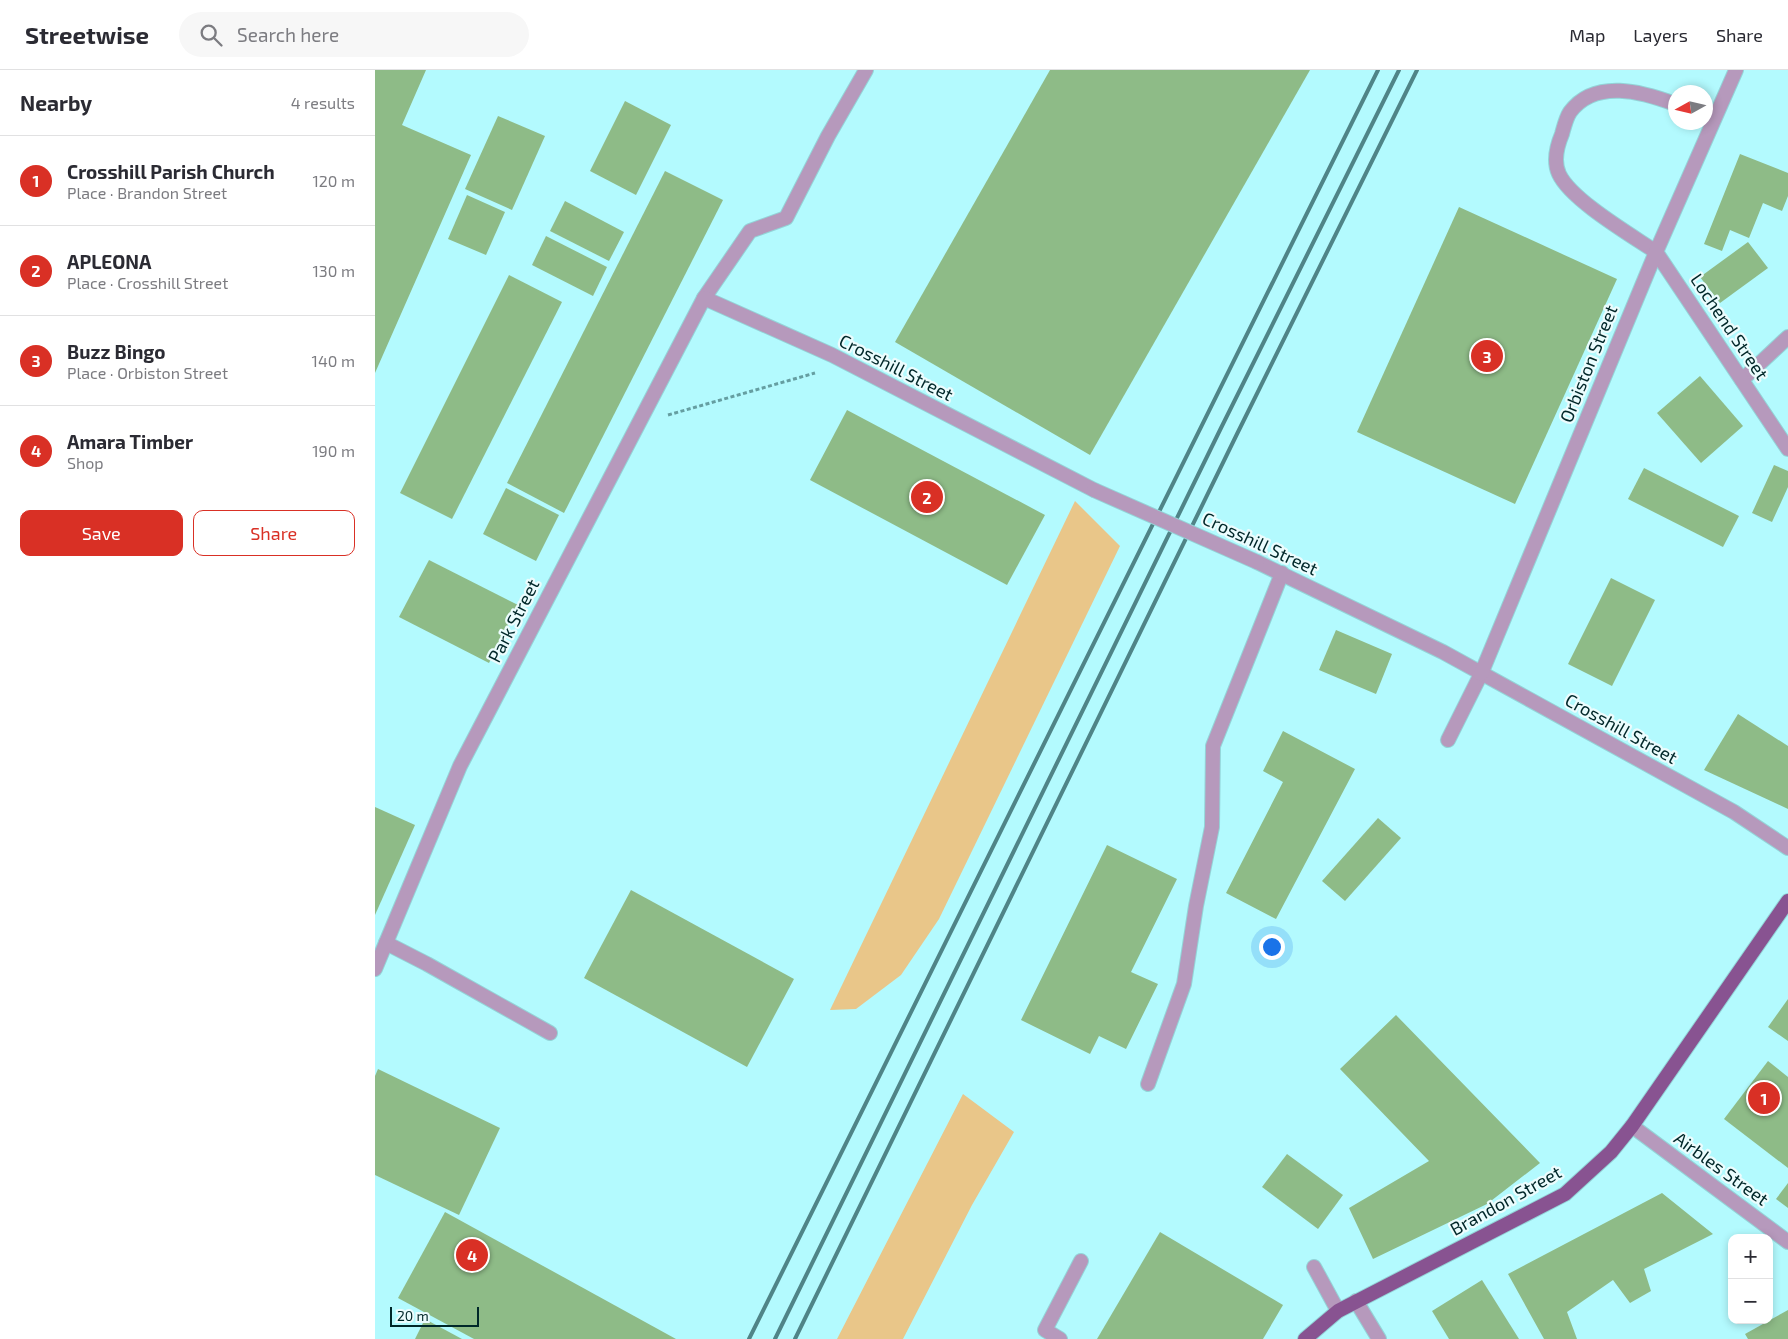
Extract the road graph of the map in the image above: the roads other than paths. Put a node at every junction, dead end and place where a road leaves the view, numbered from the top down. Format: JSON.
{"nodes":[{"id":1,"x":866,"y":70,"type":"edge"},
{"id":2,"x":1736,"y":70,"type":"edge"},
{"id":3,"x":1668,"y":102,"type":"edge"},
{"id":4,"x":1713,"y":111,"type":"edge"},
{"id":5,"x":1704,"y":130,"type":"edge"},
{"id":6,"x":1656,"y":252,"type":"junction"},
{"id":7,"x":704,"y":298,"type":"junction"},
{"id":8,"x":1788,"y":337,"type":"edge"},
{"id":9,"x":1742,"y":380,"type":"junction"},
{"id":10,"x":1788,"y":449,"type":"edge"},
{"id":11,"x":1282,"y":573,"type":"junction"},
{"id":12,"x":1481,"y":674,"type":"junction"},
{"id":13,"x":1448,"y":740,"type":"dead end"},
{"id":14,"x":1788,"y":848,"type":"edge"},
{"id":15,"x":1788,"y":901,"type":"edge"},
{"id":16,"x":386,"y":943,"type":"junction"},
{"id":17,"x":375,"y":969,"type":"edge"},
{"id":18,"x":550,"y":1033,"type":"dead end"},
{"id":19,"x":1148,"y":1084,"type":"dead end"},
{"id":20,"x":1632,"y":1126,"type":"junction"},
{"id":21,"x":1788,"y":1242,"type":"edge"},
{"id":22,"x":1081,"y":1261,"type":"dead end"},
{"id":23,"x":1314,"y":1267,"type":"dead end"},
{"id":24,"x":1356,"y":1301,"type":"junction"},
{"id":25,"x":1338,"y":1311,"type":"junction"},
{"id":26,"x":1060,"y":1339,"type":"edge"},
{"id":27,"x":1305,"y":1339,"type":"edge"},
{"id":28,"x":1379,"y":1339,"type":"edge"}],
"edges":[{"from":1,"to":7,"type":"street","name":"Park Street"},
{"from":2,"to":4,"type":"street","name":"Orbiston Street"},
{"from":3,"to":6,"type":"street"},
{"from":5,"to":6,"type":"street","name":"Orbiston Street"},
{"from":6,"to":9,"type":"street","name":"Lochend Street"},
{"from":6,"to":12,"type":"street","name":"Orbiston Street"},
{"from":7,"to":11,"type":"street","name":"Crosshill Street","bridge":true},
{"from":7,"to":16,"type":"street","name":"Park Street"},
{"from":8,"to":9,"type":"street"},
{"from":9,"to":10,"type":"street","name":"Lochend Street"},
{"from":11,"to":12,"type":"street","name":"Crosshill Street"},
{"from":11,"to":19,"type":"street"},
{"from":12,"to":13,"type":"street","name":"Orbiston Street"},
{"from":12,"to":14,"type":"street","name":"Crosshill Street"},
{"from":15,"to":20,"type":"main road","name":"Brandon Street"},
{"from":16,"to":17,"type":"street","name":"Park Street"},
{"from":16,"to":18,"type":"street"},
{"from":20,"to":21,"type":"street","name":"Airbles Street"},
{"from":20,"to":24,"type":"main road","name":"Brandon Street"},
{"from":22,"to":26,"type":"street"},
{"from":23,"to":25,"type":"street"},
{"from":24,"to":25,"type":"main road","name":"Brandon Street"},
{"from":24,"to":28,"type":"street"},
{"from":25,"to":27,"type":"main road","name":"Brandon Street"}]}
